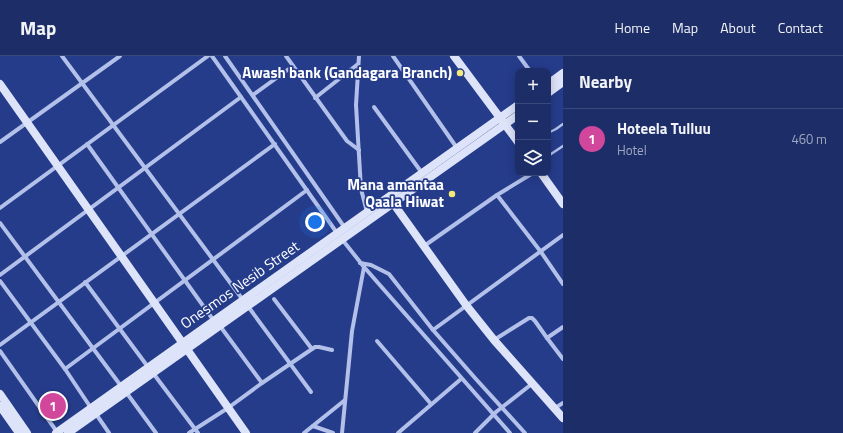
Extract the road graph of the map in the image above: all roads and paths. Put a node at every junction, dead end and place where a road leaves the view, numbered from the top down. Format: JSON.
{"nodes":[{"id":1,"x":62,"y":56,"type":"edge"},
{"id":2,"x":120,"y":56,"type":"edge"},
{"id":3,"x":208,"y":56,"type":"edge"},
{"id":4,"x":212,"y":56,"type":"edge"},
{"id":5,"x":225,"y":56,"type":"edge"},
{"id":6,"x":293,"y":56,"type":"edge"},
{"id":7,"x":358,"y":56,"type":"edge"},
{"id":8,"x":393,"y":56,"type":"edge"},
{"id":9,"x":519,"y":56,"type":"edge"},
{"id":10,"x":456,"y":57,"type":"edge"},
{"id":11,"x":287,"y":58,"type":"edge"},
{"id":12,"x":358,"y":64,"type":"junction"},
{"id":13,"x":292,"y":66,"type":"junction"},
{"id":14,"x":528,"y":68,"type":"edge"},
{"id":15,"x":563,"y":73,"type":"edge"},
{"id":16,"x":551,"y":82,"type":"edge"},
{"id":17,"x":563,"y":82,"type":"edge"},
{"id":18,"x":82,"y":83,"type":"junction"},
{"id":19,"x":0,"y":84,"type":"edge"},
{"id":20,"x":551,"y":91,"type":"edge"},
{"id":21,"x":252,"y":95,"type":"junction"},
{"id":22,"x":241,"y":97,"type":"junction"},
{"id":23,"x":315,"y":98,"type":"junction"},
{"id":24,"x":374,"y":107,"type":"dead end"},
{"id":25,"x":515,"y":108,"type":"edge"},
{"id":26,"x":515,"y":116,"type":"edge"},
{"id":27,"x":502,"y":121,"type":"junction"},
{"id":28,"x":27,"y":123,"type":"junction"},
{"id":29,"x":563,"y":124,"type":"edge"},
{"id":30,"x":113,"y":125,"type":"junction"},
{"id":31,"x":551,"y":132,"type":"edge"},
{"id":32,"x":516,"y":140,"type":"edge"},
{"id":33,"x":0,"y":142,"type":"edge"},
{"id":34,"x":87,"y":144,"type":"junction"},
{"id":35,"x":275,"y":144,"type":"junction"},
{"id":36,"x":563,"y":146,"type":"edge"},
{"id":37,"x":457,"y":148,"type":"junction"},
{"id":38,"x":359,"y":150,"type":"junction"},
{"id":39,"x":551,"y":154,"type":"edge"},
{"id":40,"x":57,"y":166,"type":"junction"},
{"id":41,"x":145,"y":168,"type":"junction"},
{"id":42,"x":422,"y":173,"type":"junction"},
{"id":43,"x":528,"y":176,"type":"edge"},
{"id":44,"x":544,"y":176,"type":"edge"},
{"id":45,"x":118,"y":188,"type":"junction"},
{"id":46,"x":307,"y":190,"type":"junction"},
{"id":47,"x":497,"y":194,"type":"junction"},
{"id":48,"x":393,"y":203,"type":"junction"},
{"id":49,"x":563,"y":204,"type":"edge"},
{"id":50,"x":0,"y":208,"type":"edge"},
{"id":51,"x":88,"y":210,"type":"junction"},
{"id":52,"x":367,"y":212,"type":"junction"},
{"id":53,"x":179,"y":214,"type":"junction"},
{"id":54,"x":0,"y":223,"type":"edge"},
{"id":55,"x":347,"y":231,"type":"junction"},
{"id":56,"x":151,"y":234,"type":"junction"},
{"id":57,"x":563,"y":235,"type":"edge"},
{"id":58,"x":340,"y":236,"type":"junction"},
{"id":59,"x":424,"y":246,"type":"junction"},
{"id":60,"x":541,"y":252,"type":"junction"},
{"id":61,"x":25,"y":256,"type":"junction"},
{"id":62,"x":121,"y":256,"type":"junction"},
{"id":63,"x":213,"y":260,"type":"junction"},
{"id":64,"x":360,"y":263,"type":"junction"},
{"id":65,"x":364,"y":268,"type":"junction"},
{"id":66,"x":0,"y":275,"type":"edge"},
{"id":67,"x":185,"y":280,"type":"junction"},
{"id":68,"x":0,"y":281,"type":"edge"},
{"id":69,"x":85,"y":282,"type":"junction"},
{"id":70,"x":563,"y":284,"type":"edge"},
{"id":71,"x":274,"y":298,"type":"dead end"},
{"id":72,"x":59,"y":302,"type":"junction"},
{"id":73,"x":154,"y":303,"type":"junction"},
{"id":74,"x":245,"y":303,"type":"junction"},
{"id":75,"x":466,"y":306,"type":"junction"},
{"id":76,"x":30,"y":322,"type":"junction"},
{"id":77,"x":217,"y":323,"type":"junction"},
{"id":78,"x":120,"y":328,"type":"junction"},
{"id":79,"x":563,"y":328,"type":"edge"},
{"id":80,"x":433,"y":330,"type":"junction"},
{"id":81,"x":547,"y":338,"type":"junction"},
{"id":82,"x":377,"y":340,"type":"dead end"},
{"id":83,"x":494,"y":340,"type":"junction"},
{"id":84,"x":0,"y":344,"type":"edge"},
{"id":85,"x":185,"y":346,"type":"junction"},
{"id":86,"x":93,"y":348,"type":"junction"},
{"id":87,"x":312,"y":349,"type":"junction"},
{"id":88,"x":332,"y":350,"type":"dead end"},
{"id":89,"x":0,"y":351,"type":"edge"},
{"id":90,"x":563,"y":359,"type":"edge"},
{"id":91,"x":290,"y":364,"type":"junction"},
{"id":92,"x":65,"y":369,"type":"junction"},
{"id":93,"x":151,"y":370,"type":"junction"},
{"id":94,"x":462,"y":379,"type":"junction"},
{"id":95,"x":262,"y":383,"type":"junction"},
{"id":96,"x":533,"y":383,"type":"junction"},
{"id":97,"x":124,"y":389,"type":"junction"},
{"id":98,"x":311,"y":392,"type":"dead end"},
{"id":99,"x":0,"y":394,"type":"edge"},
{"id":100,"x":345,"y":400,"type":"junction"},
{"id":101,"x":563,"y":403,"type":"edge"},
{"id":102,"x":431,"y":404,"type":"junction"},
{"id":103,"x":0,"y":406,"type":"edge"},
{"id":104,"x":228,"y":408,"type":"junction"},
{"id":105,"x":501,"y":408,"type":"junction"},
{"id":106,"x":555,"y":408,"type":"junction"},
{"id":107,"x":93,"y":411,"type":"junction"},
{"id":108,"x":493,"y":415,"type":"junction"},
{"id":109,"x":563,"y":418,"type":"edge"},
{"id":110,"x":314,"y":426,"type":"junction"},
{"id":111,"x":195,"y":429,"type":"junction"},
{"id":112,"x":57,"y":432,"type":"edge"},
{"id":113,"x":19,"y":433,"type":"edge"},
{"id":114,"x":27,"y":433,"type":"edge"},
{"id":115,"x":68,"y":433,"type":"edge"},
{"id":116,"x":109,"y":433,"type":"edge"},
{"id":117,"x":156,"y":433,"type":"edge"},
{"id":118,"x":189,"y":433,"type":"edge"},
{"id":119,"x":198,"y":433,"type":"edge"},
{"id":120,"x":246,"y":433,"type":"edge"},
{"id":121,"x":304,"y":433,"type":"edge"},
{"id":122,"x":333,"y":433,"type":"edge"},
{"id":123,"x":342,"y":433,"type":"edge"},
{"id":124,"x":398,"y":433,"type":"edge"},
{"id":125,"x":475,"y":433,"type":"edge"},
{"id":126,"x":510,"y":433,"type":"edge"},
{"id":127,"x":525,"y":433,"type":"edge"}],
"edges":[{"from":1,"to":18,"type":"street"},
{"from":2,"to":18,"type":"street"},
{"from":3,"to":30,"type":"street"},
{"from":4,"to":22,"type":"street"},
{"from":5,"to":21,"type":"street"},
{"from":6,"to":11,"type":"street"},
{"from":7,"to":12,"type":"street"},
{"from":8,"to":37,"type":"street"},
{"from":9,"to":14,"type":"street"},
{"from":10,"to":27,"type":"street"},
{"from":11,"to":13,"type":"street"},
{"from":12,"to":23,"type":"street"},
{"from":12,"to":38,"type":"street"},
{"from":13,"to":21,"type":"street"},
{"from":13,"to":23,"type":"street"},
{"from":15,"to":16,"type":"street"},
{"from":17,"to":20,"type":"street"},
{"from":18,"to":28,"type":"street"},
{"from":18,"to":30,"type":"street"},
{"from":19,"to":28,"type":"street"},
{"from":21,"to":55,"type":"street"},
{"from":22,"to":35,"type":"street"},
{"from":22,"to":41,"type":"street"},
{"from":23,"to":38,"type":"street"},
{"from":24,"to":42,"type":"street"},
{"from":25,"to":27,"type":"street","name":"Onesmos Nesib Street"},
{"from":26,"to":27,"type":"street","name":"Onesmos Nesib Street"},
{"from":27,"to":32,"type":"street"},
{"from":27,"to":37,"type":"street","name":"Onesmos Nesib Street"},
{"from":27,"to":48,"type":"street","name":"Onesmos Nesib Street"},
{"from":28,"to":33,"type":"street"},
{"from":28,"to":40,"type":"street"},
{"from":29,"to":31,"type":"lane"},
{"from":30,"to":34,"type":"street"},
{"from":30,"to":41,"type":"street"},
{"from":34,"to":40,"type":"street"},
{"from":34,"to":45,"type":"street"},
{"from":35,"to":46,"type":"street"},
{"from":35,"to":53,"type":"street"},
{"from":36,"to":39,"type":"lane"},
{"from":37,"to":42,"type":"street","name":"Onesmos Nesib Street"},
{"from":38,"to":52,"type":"street"},
{"from":40,"to":50,"type":"street"},
{"from":40,"to":51,"type":"street"},
{"from":41,"to":45,"type":"street"},
{"from":41,"to":53,"type":"street"},
{"from":42,"to":52,"type":"street","name":"Onesmos Nesib Street"},
{"from":43,"to":47,"type":"street"},
{"from":44,"to":49,"type":"street"},
{"from":45,"to":51,"type":"street"},
{"from":45,"to":56,"type":"street"},
{"from":46,"to":58,"type":"street"},
{"from":46,"to":63,"type":"street"},
{"from":47,"to":59,"type":"street"},
{"from":47,"to":60,"type":"street"},
{"from":48,"to":55,"type":"street","name":"Onesmos Nesib Street"},
{"from":48,"to":59,"type":"street"},
{"from":51,"to":61,"type":"street"},
{"from":51,"to":62,"type":"street"},
{"from":52,"to":55,"type":"street","name":"Onesmos Nesib Street"},
{"from":53,"to":56,"type":"street"},
{"from":53,"to":63,"type":"street"},
{"from":54,"to":61,"type":"street"},
{"from":55,"to":58,"type":"street","name":"Onesmos Nesib Street"},
{"from":56,"to":62,"type":"street"},
{"from":56,"to":67,"type":"street"},
{"from":57,"to":60,"type":"street"},
{"from":58,"to":64,"type":"street"},
{"from":58,"to":74,"type":"street","name":"Onesmos Nesib Street"},
{"from":59,"to":75,"type":"street"},
{"from":60,"to":70,"type":"street"},
{"from":60,"to":75,"type":"street"},
{"from":61,"to":66,"type":"street"},
{"from":61,"to":72,"type":"street"},
{"from":62,"to":69,"type":"street"},
{"from":62,"to":73,"type":"street"},
{"from":63,"to":67,"type":"street"},
{"from":63,"to":74,"type":"street"},
{"from":64,"to":65,"type":"street"},
{"from":64,"to":80,"type":"street"},
{"from":65,"to":94,"type":"street"},
{"from":65,"to":100,"type":"street"},
{"from":67,"to":73,"type":"street"},
{"from":67,"to":77,"type":"street"},
{"from":68,"to":76,"type":"street"},
{"from":69,"to":72,"type":"street"},
{"from":69,"to":78,"type":"street"},
{"from":71,"to":87,"type":"street"},
{"from":72,"to":76,"type":"street"},
{"from":72,"to":86,"type":"street"},
{"from":73,"to":78,"type":"street"},
{"from":73,"to":85,"type":"street"},
{"from":74,"to":77,"type":"street","name":"Onesmos Nesib Street"},
{"from":74,"to":91,"type":"street"},
{"from":75,"to":80,"type":"street"},
{"from":75,"to":83,"type":"street"},
{"from":76,"to":84,"type":"street"},
{"from":76,"to":92,"type":"street"},
{"from":77,"to":85,"type":"street","name":"Onesmos Nesib Street"},
{"from":77,"to":95,"type":"street"},
{"from":78,"to":86,"type":"street"},
{"from":78,"to":93,"type":"street"},
{"from":79,"to":81,"type":"street"},
{"from":80,"to":105,"type":"street"},
{"from":81,"to":83,"type":"street"},
{"from":81,"to":90,"type":"street"},
{"from":82,"to":102,"type":"street"},
{"from":83,"to":96,"type":"street"},
{"from":85,"to":93,"type":"street","name":"Onesmos Nesib Street"},
{"from":85,"to":104,"type":"street"},
{"from":86,"to":92,"type":"street"},
{"from":86,"to":97,"type":"street"},
{"from":87,"to":88,"type":"street"},
{"from":87,"to":91,"type":"street"},
{"from":89,"to":112,"type":"street"},
{"from":91,"to":95,"type":"street"},
{"from":91,"to":98,"type":"street"},
{"from":92,"to":107,"type":"street"},
{"from":93,"to":97,"type":"street","name":"Onesmos Nesib Street"},
{"from":93,"to":111,"type":"street"},
{"from":94,"to":102,"type":"street"},
{"from":94,"to":108,"type":"street"},
{"from":95,"to":104,"type":"street"},
{"from":96,"to":105,"type":"street"},
{"from":96,"to":106,"type":"street"},
{"from":97,"to":107,"type":"street","name":"Onesmos Nesib Street"},
{"from":97,"to":117,"type":"street"},
{"from":99,"to":114,"type":"street"},
{"from":100,"to":110,"type":"street"},
{"from":100,"to":123,"type":"street"},
{"from":101,"to":106,"type":"street"},
{"from":102,"to":124,"type":"street"},
{"from":103,"to":113,"type":"street"},
{"from":104,"to":111,"type":"street"},
{"from":104,"to":120,"type":"street"},
{"from":105,"to":108,"type":"street"},
{"from":105,"to":127,"type":"street"},
{"from":106,"to":109,"type":"street"},
{"from":107,"to":112,"type":"street","name":"Onesmos Nesib Street"},
{"from":107,"to":115,"type":"street","name":"Onesmos Nesib Street"},
{"from":107,"to":116,"type":"street"},
{"from":108,"to":125,"type":"street"},
{"from":108,"to":126,"type":"street"},
{"from":110,"to":121,"type":"street"},
{"from":110,"to":122,"type":"street"},
{"from":111,"to":118,"type":"street"},
{"from":111,"to":119,"type":"street"}]}
